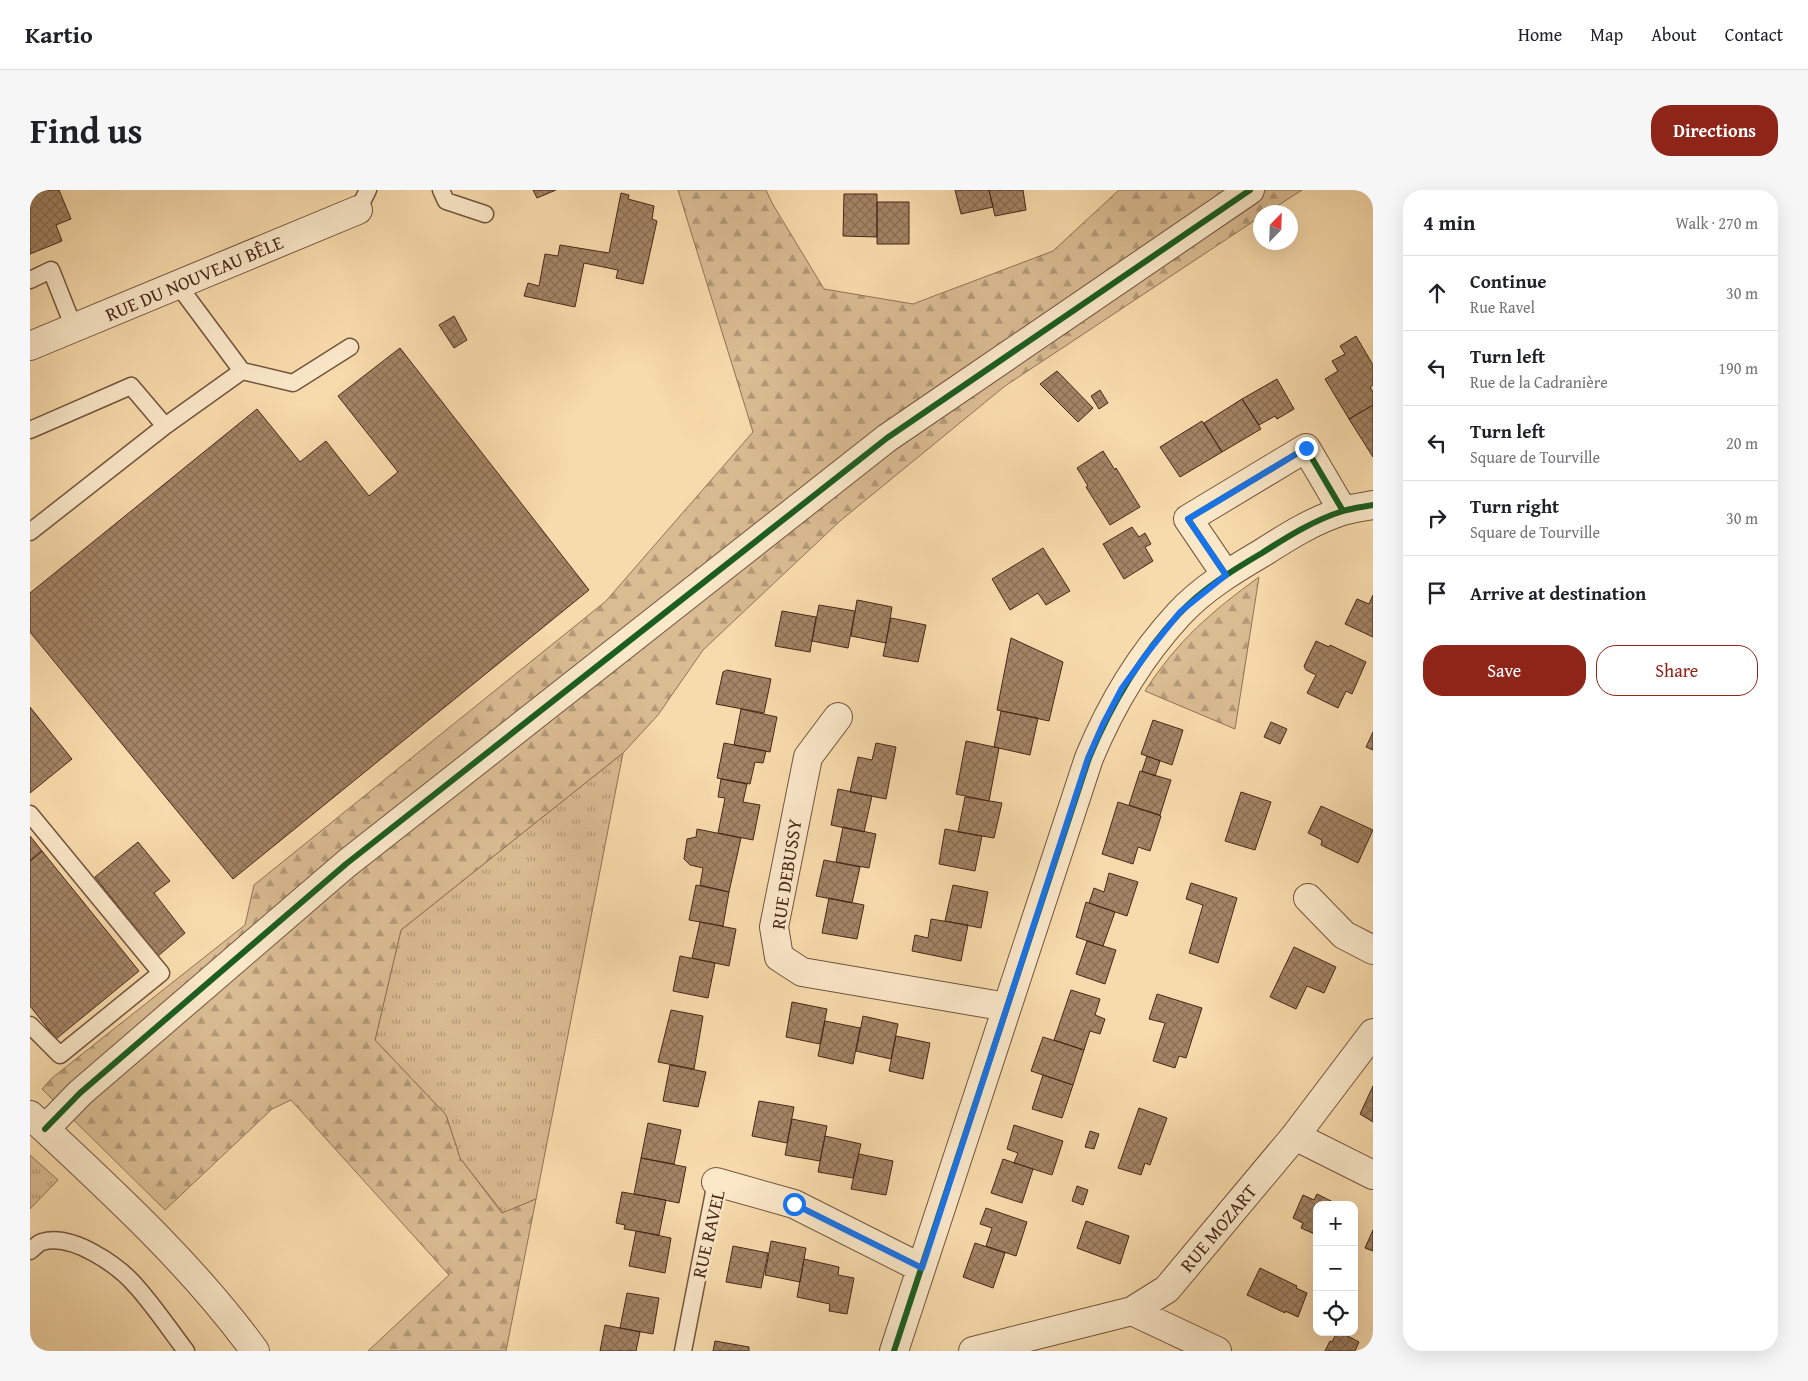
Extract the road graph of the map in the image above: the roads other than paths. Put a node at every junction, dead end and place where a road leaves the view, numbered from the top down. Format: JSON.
{"nodes":[{"id":1,"x":441,"y":190,"type":"edge"},
{"id":2,"x":1250,"y":190,"type":"edge"},
{"id":3,"x":363,"y":200,"type":"edge"},
{"id":4,"x":485,"y":214,"type":"dead end"},
{"id":5,"x":30,"y":280,"type":"edge"},
{"id":6,"x":178,"y":285,"type":"junction"},
{"id":7,"x":74,"y":328,"type":"junction"},
{"id":8,"x":30,"y":346,"type":"edge"},
{"id":9,"x":350,"y":347,"type":"dead end"},
{"id":10,"x":242,"y":371,"type":"junction"},
{"id":11,"x":165,"y":426,"type":"junction"},
{"id":12,"x":30,"y":430,"type":"edge"},
{"id":13,"x":1373,"y":505,"type":"edge"},
{"id":14,"x":1343,"y":511,"type":"junction"},
{"id":15,"x":30,"y":532,"type":"edge"},
{"id":16,"x":1226,"y":575,"type":"junction"},
{"id":17,"x":838,"y":717,"type":"dead end"},
{"id":18,"x":30,"y":814,"type":"edge"},
{"id":19,"x":1308,"y":898,"type":"dead end"},
{"id":20,"x":1373,"y":950,"type":"edge"},
{"id":21,"x":1007,"y":1007,"type":"junction"},
{"id":22,"x":30,"y":1025,"type":"edge"},
{"id":23,"x":1373,"y":1034,"type":"edge"},
{"id":24,"x":37,"y":1122,"type":"edge"},
{"id":25,"x":1294,"y":1136,"type":"junction"},
{"id":26,"x":1373,"y":1175,"type":"edge"},
{"id":27,"x":716,"y":1182,"type":"joint"},
{"id":28,"x":30,"y":1251,"type":"edge"},
{"id":29,"x":922,"y":1268,"type":"junction"},
{"id":30,"x":1132,"y":1311,"type":"junction"},
{"id":31,"x":186,"y":1351,"type":"edge"},
{"id":32,"x":255,"y":1351,"type":"edge"},
{"id":33,"x":683,"y":1351,"type":"edge"},
{"id":34,"x":894,"y":1351,"type":"edge"},
{"id":35,"x":973,"y":1351,"type":"edge"},
{"id":36,"x":1217,"y":1351,"type":"edge"}],
"edges":[{"from":1,"to":4,"type":"lane"},
{"from":2,"to":24,"type":"street"},
{"from":3,"to":6,"type":"street","name":"RUE DU NOUVEAU BÊLE"},
{"from":5,"to":7,"type":"lane"},
{"from":6,"to":7,"type":"street","name":"RUE DU NOUVEAU BÊLE"},
{"from":6,"to":10,"type":"lane"},
{"from":7,"to":8,"type":"street","name":"RUE DU NOUVEAU BÊLE"},
{"from":9,"to":10,"type":"lane"},
{"from":10,"to":11,"type":"lane"},
{"from":11,"to":12,"type":"lane"},
{"from":11,"to":15,"type":"lane"},
{"from":13,"to":14,"type":"street"},
{"from":14,"to":16,"type":"street"},
{"from":14,"to":16,"type":"street"},
{"from":16,"to":21,"type":"street"},
{"from":17,"to":21,"type":"street","name":"RUE DEBUSSY"},
{"from":18,"to":22,"type":"lane"},
{"from":19,"to":20,"type":"street"},
{"from":21,"to":29,"type":"street"},
{"from":23,"to":25,"type":"street","name":"RUE MOZART"},
{"from":24,"to":32,"type":"street"},
{"from":25,"to":26,"type":"street"},
{"from":25,"to":30,"type":"street","name":"RUE MOZART"},
{"from":27,"to":29,"type":"street","name":"RUE RAVEL"},
{"from":27,"to":33,"type":"lane","name":"RUE RAVEL"},
{"from":28,"to":31,"type":"lane"},
{"from":29,"to":34,"type":"street"},
{"from":30,"to":35,"type":"street","name":"RUE MOZART"},
{"from":30,"to":36,"type":"street"}]}
